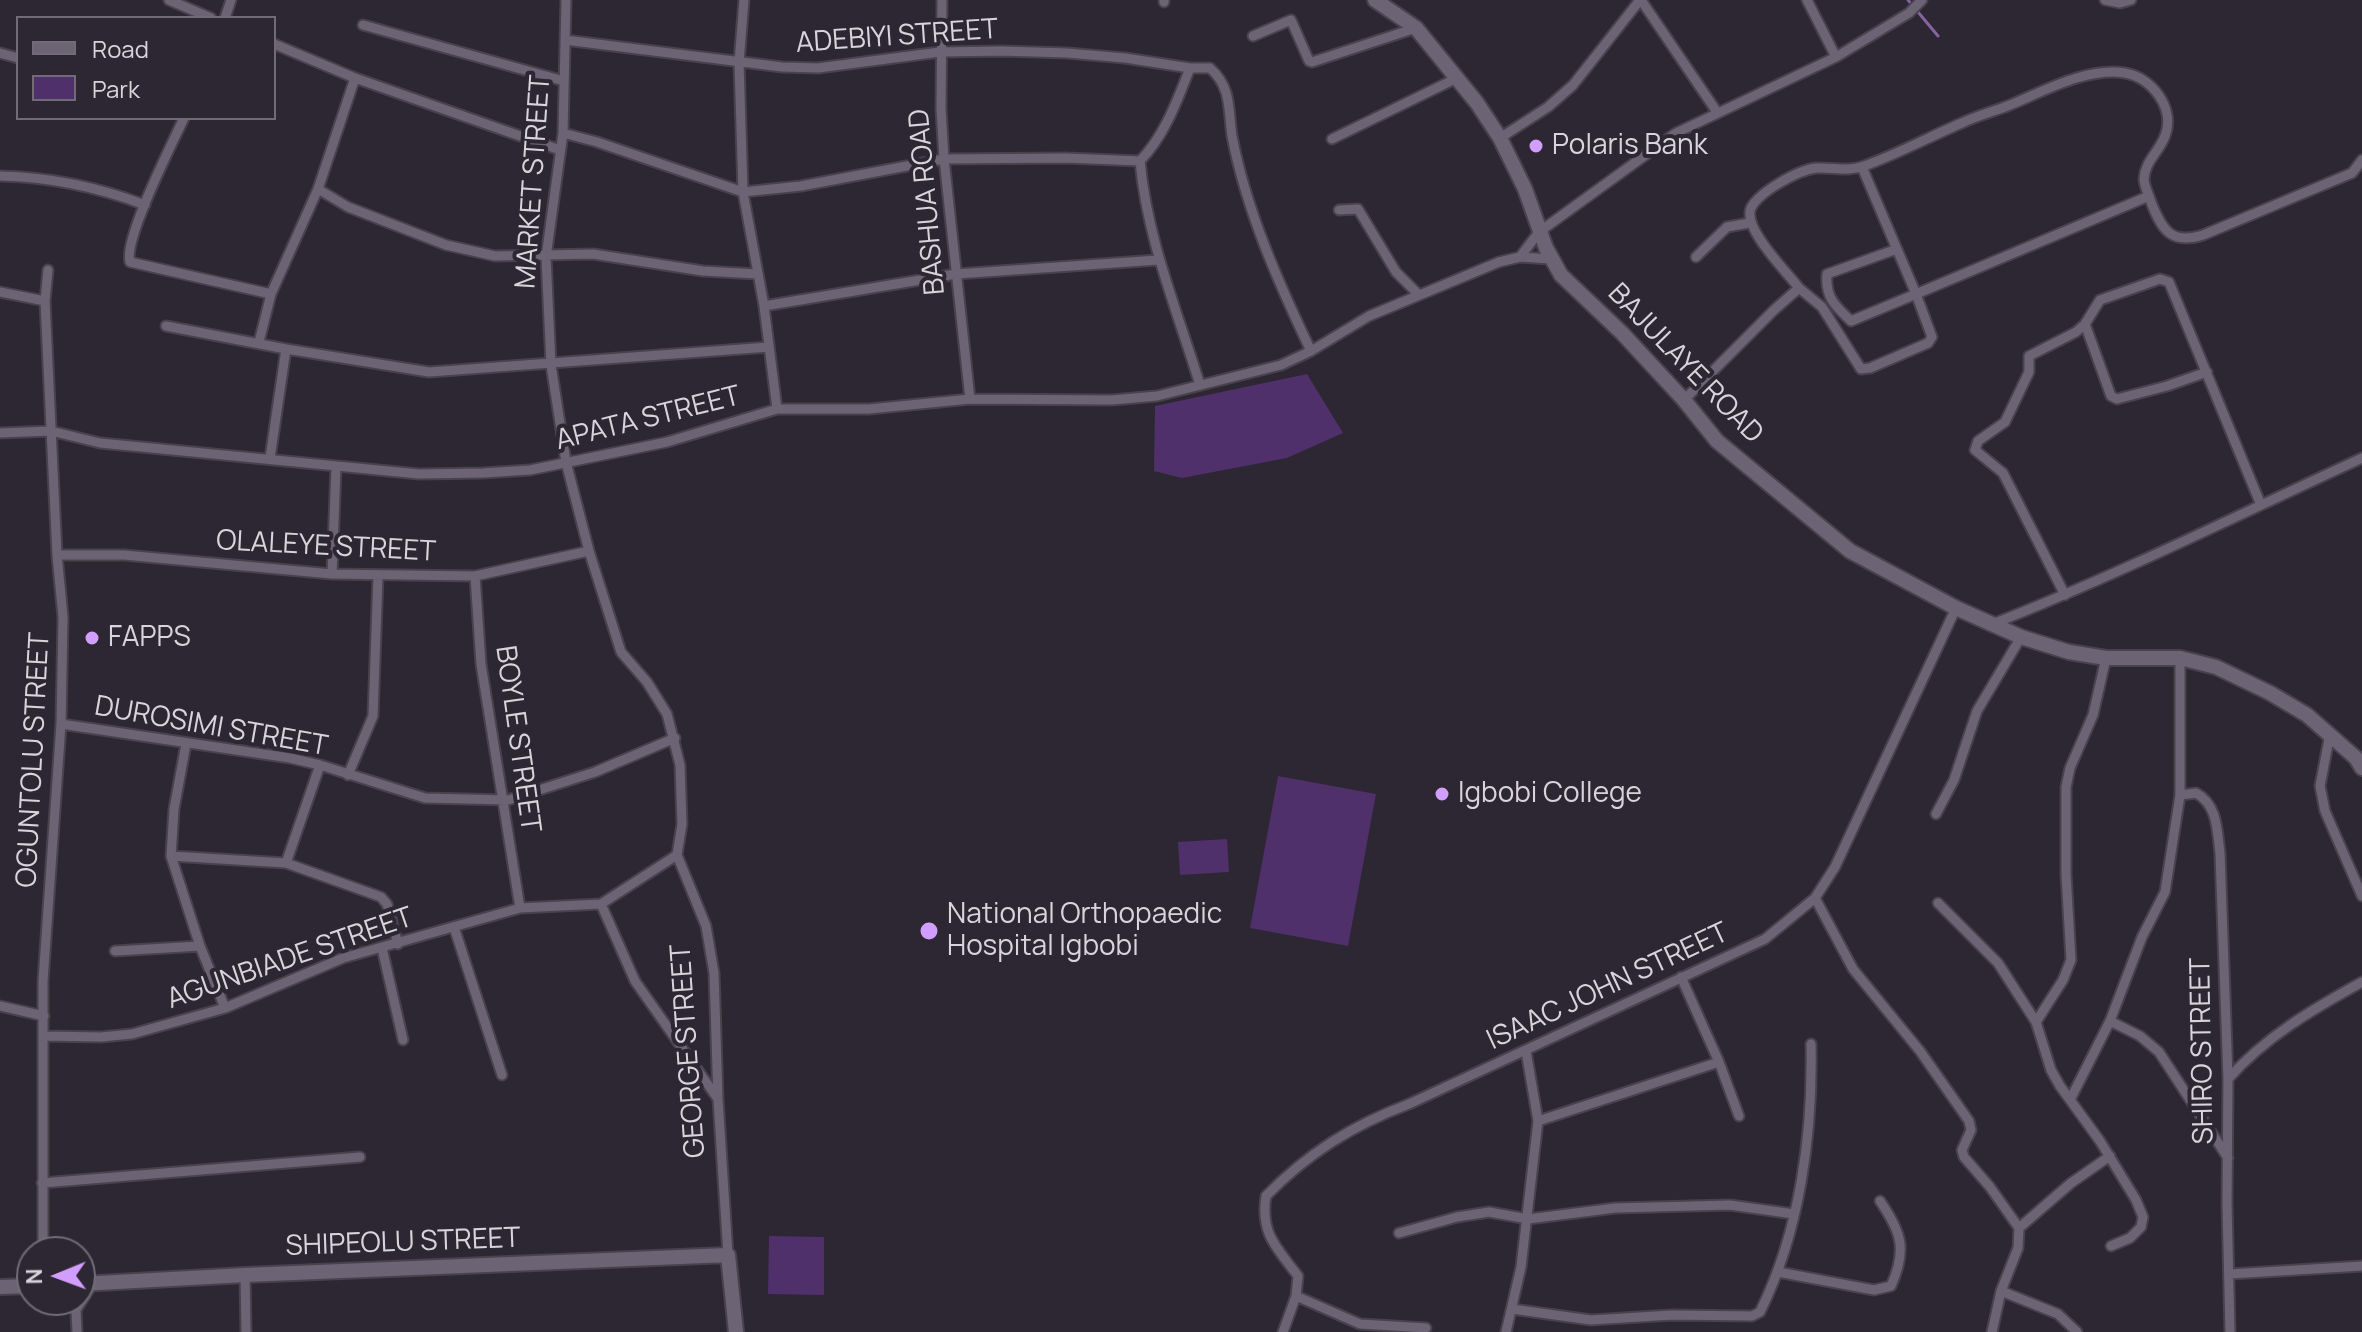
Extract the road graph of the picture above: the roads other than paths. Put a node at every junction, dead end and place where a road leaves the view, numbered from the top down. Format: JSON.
{"nodes":[{"id":1,"x":169,"y":0,"type":"edge"},
{"id":2,"x":566,"y":0,"type":"edge"},
{"id":3,"x":744,"y":0,"type":"edge"},
{"id":4,"x":942,"y":0,"type":"edge"},
{"id":5,"x":1375,"y":0,"type":"edge"},
{"id":6,"x":1640,"y":0,"type":"edge"},
{"id":7,"x":1807,"y":0,"type":"edge"},
{"id":8,"x":2105,"y":0,"type":"edge"},
{"id":9,"x":2131,"y":0,"type":"edge"},
{"id":10,"x":1916,"y":6,"type":"edge"},
{"id":11,"x":206,"y":16,"type":"edge"},
{"id":12,"x":363,"y":25,"type":"dead end"},
{"id":13,"x":1416,"y":28,"type":"junction"},
{"id":14,"x":1253,"y":36,"type":"dead end"},
{"id":15,"x":565,"y":40,"type":"junction"},
{"id":16,"x":276,"y":45,"type":"edge"},
{"id":17,"x":940,"y":52,"type":"junction"},
{"id":18,"x":1836,"y":57,"type":"junction"},
{"id":19,"x":739,"y":63,"type":"junction"},
{"id":20,"x":1190,"y":68,"type":"junction"},
{"id":21,"x":355,"y":78,"type":"junction"},
{"id":22,"x":1457,"y":78,"type":"junction"},
{"id":23,"x":564,"y":81,"type":"junction"},
{"id":24,"x":1717,"y":112,"type":"junction"},
{"id":25,"x":183,"y":120,"type":"edge"},
{"id":26,"x":563,"y":133,"type":"junction"},
{"id":27,"x":1500,"y":138,"type":"junction"},
{"id":28,"x":1332,"y":139,"type":"dead end"},
{"id":29,"x":560,"y":150,"type":"junction"},
{"id":30,"x":944,"y":159,"type":"junction"},
{"id":31,"x":2362,"y":160,"type":"edge"},
{"id":32,"x":1140,"y":161,"type":"junction"},
{"id":33,"x":1862,"y":167,"type":"junction"},
{"id":34,"x":0,"y":176,"type":"edge"},
{"id":35,"x":318,"y":189,"type":"junction"},
{"id":36,"x":743,"y":192,"type":"junction"},
{"id":37,"x":2149,"y":196,"type":"junction"},
{"id":38,"x":145,"y":205,"type":"junction"},
{"id":39,"x":1339,"y":210,"type":"dead end"},
{"id":40,"x":1749,"y":223,"type":"junction"},
{"id":41,"x":1539,"y":232,"type":"junction"},
{"id":42,"x":1897,"y":249,"type":"junction"},
{"id":43,"x":546,"y":257,"type":"junction"},
{"id":44,"x":1520,"y":257,"type":"junction"},
{"id":45,"x":1696,"y":257,"type":"dead end"},
{"id":46,"x":1551,"y":259,"type":"junction"},
{"id":47,"x":1158,"y":260,"type":"junction"},
{"id":48,"x":48,"y":270,"type":"dead end"},
{"id":49,"x":757,"y":274,"type":"junction"},
{"id":50,"x":956,"y":274,"type":"junction"},
{"id":51,"x":1799,"y":288,"type":"junction"},
{"id":52,"x":0,"y":292,"type":"edge"},
{"id":53,"x":271,"y":294,"type":"junction"},
{"id":54,"x":1916,"y":294,"type":"junction"},
{"id":55,"x":1419,"y":295,"type":"junction"},
{"id":56,"x":45,"y":301,"type":"junction"},
{"id":57,"x":764,"y":306,"type":"junction"},
{"id":58,"x":2085,"y":324,"type":"junction"},
{"id":59,"x":166,"y":326,"type":"dead end"},
{"id":60,"x":259,"y":342,"type":"junction"},
{"id":61,"x":769,"y":347,"type":"junction"},
{"id":62,"x":286,"y":349,"type":"junction"},
{"id":63,"x":1307,"y":354,"type":"junction"},
{"id":64,"x":551,"y":365,"type":"junction"},
{"id":65,"x":2207,"y":372,"type":"junction"},
{"id":66,"x":1200,"y":385,"type":"junction"},
{"id":67,"x":970,"y":399,"type":"junction"},
{"id":68,"x":1684,"y":400,"type":"junction"},
{"id":69,"x":777,"y":409,"type":"junction"},
{"id":70,"x":51,"y":431,"type":"junction"},
{"id":71,"x":0,"y":433,"type":"edge"},
{"id":72,"x":270,"y":458,"type":"junction"},
{"id":73,"x":2362,"y":458,"type":"edge"},
{"id":74,"x":566,"y":462,"type":"junction"},
{"id":75,"x":336,"y":467,"type":"junction"},
{"id":76,"x":2261,"y":505,"type":"junction"},
{"id":77,"x":589,"y":551,"type":"junction"},
{"id":78,"x":57,"y":555,"type":"junction"},
{"id":79,"x":332,"y":574,"type":"junction"},
{"id":80,"x":378,"y":576,"type":"junction"},
{"id":81,"x":475,"y":576,"type":"junction"},
{"id":82,"x":2065,"y":595,"type":"junction"},
{"id":83,"x":1956,"y":608,"type":"junction"},
{"id":84,"x":1995,"y":623,"type":"junction"},
{"id":85,"x":2021,"y":637,"type":"junction"},
{"id":86,"x":2106,"y":658,"type":"junction"},
{"id":87,"x":2180,"y":658,"type":"junction"},
{"id":88,"x":61,"y":724,"type":"junction"},
{"id":89,"x":2330,"y":734,"type":"junction"},
{"id":90,"x":675,"y":738,"type":"junction"},
{"id":91,"x":186,"y":744,"type":"junction"},
{"id":92,"x":320,"y":765,"type":"junction"},
{"id":93,"x":2362,"y":768,"type":"edge"},
{"id":94,"x":348,"y":775,"type":"junction"},
{"id":95,"x":2180,"y":795,"type":"junction"},
{"id":96,"x":502,"y":799,"type":"junction"},
{"id":97,"x":1936,"y":814,"type":"dead end"},
{"id":98,"x":677,"y":855,"type":"junction"},
{"id":99,"x":171,"y":856,"type":"junction"},
{"id":100,"x":286,"y":863,"type":"junction"},
{"id":101,"x":2362,"y":896,"type":"edge"},
{"id":102,"x":1815,"y":898,"type":"junction"},
{"id":103,"x":1938,"y":903,"type":"dead end"},
{"id":104,"x":601,"y":904,"type":"junction"},
{"id":105,"x":520,"y":908,"type":"junction"},
{"id":106,"x":454,"y":927,"type":"junction"},
{"id":107,"x":398,"y":944,"type":"junction"},
{"id":108,"x":200,"y":946,"type":"junction"},
{"id":109,"x":382,"y":948,"type":"junction"},
{"id":110,"x":115,"y":951,"type":"dead end"},
{"id":111,"x":1681,"y":977,"type":"junction"},
{"id":112,"x":2362,"y":982,"type":"edge"},
{"id":113,"x":0,"y":1006,"type":"edge"},
{"id":114,"x":225,"y":1008,"type":"junction"},
{"id":115,"x":44,"y":1016,"type":"junction"},
{"id":116,"x":2110,"y":1021,"type":"junction"},
{"id":117,"x":2036,"y":1022,"type":"junction"},
{"id":118,"x":44,"y":1036,"type":"junction"},
{"id":119,"x":403,"y":1040,"type":"dead end"},
{"id":120,"x":1811,"y":1044,"type":"dead end"},
{"id":121,"x":1526,"y":1051,"type":"junction"},
{"id":122,"x":1719,"y":1062,"type":"junction"},
{"id":123,"x":502,"y":1075,"type":"dead end"},
{"id":124,"x":2228,"y":1079,"type":"junction"},
{"id":125,"x":2071,"y":1098,"type":"junction"},
{"id":126,"x":718,"y":1099,"type":"junction"},
{"id":127,"x":1739,"y":1116,"type":"dead end"},
{"id":128,"x":1538,"y":1121,"type":"junction"},
{"id":129,"x":2110,"y":1156,"type":"junction"},
{"id":130,"x":360,"y":1157,"type":"dead end"},
{"id":131,"x":2228,"y":1159,"type":"junction"},
{"id":132,"x":42,"y":1183,"type":"junction"},
{"id":133,"x":1880,"y":1201,"type":"dead end"},
{"id":134,"x":1794,"y":1214,"type":"junction"},
{"id":135,"x":1528,"y":1219,"type":"junction"},
{"id":136,"x":2019,"y":1228,"type":"junction"},
{"id":137,"x":1399,"y":1233,"type":"dead end"},
{"id":138,"x":43,"y":1236,"type":"edge"},
{"id":139,"x":2111,"y":1246,"type":"dead end"},
{"id":140,"x":728,"y":1255,"type":"junction"},
{"id":141,"x":2362,"y":1266,"type":"edge"},
{"id":142,"x":1778,"y":1272,"type":"junction"},
{"id":143,"x":2230,"y":1274,"type":"junction"},
{"id":144,"x":245,"y":1275,"type":"junction"},
{"id":145,"x":96,"y":1283,"type":"edge"},
{"id":146,"x":2001,"y":1291,"type":"junction"},
{"id":147,"x":1296,"y":1296,"type":"junction"},
{"id":148,"x":1512,"y":1309,"type":"junction"},
{"id":149,"x":1426,"y":1328,"type":"dead end"},
{"id":150,"x":246,"y":1332,"type":"edge"},
{"id":151,"x":736,"y":1332,"type":"edge"},
{"id":152,"x":1283,"y":1332,"type":"edge"},
{"id":153,"x":1506,"y":1332,"type":"edge"},
{"id":154,"x":1992,"y":1332,"type":"edge"},
{"id":155,"x":2077,"y":1332,"type":"edge"},
{"id":156,"x":2230,"y":1332,"type":"edge"}],
"edges":[{"from":1,"to":11,"type":"street"},
{"from":2,"to":15,"type":"street","name":"MARKET STREET"},
{"from":3,"to":19,"type":"street"},
{"from":4,"to":17,"type":"street","name":"BASHUA ROAD"},
{"from":5,"to":13,"type":"street","name":"BAJULAYE ROAD"},
{"from":6,"to":24,"type":"street"},
{"from":6,"to":27,"type":"street"},
{"from":7,"to":18,"type":"street"},
{"from":8,"to":9,"type":"street"},
{"from":10,"to":18,"type":"street"},
{"from":12,"to":23,"type":"street"},
{"from":13,"to":14,"type":"street"},
{"from":13,"to":22,"type":"street","name":"BAJULAYE ROAD"},
{"from":15,"to":19,"type":"street","name":"ADEBIYI STREET"},
{"from":15,"to":23,"type":"street","name":"MARKET STREET"},
{"from":16,"to":21,"type":"street"},
{"from":17,"to":19,"type":"street","name":"ADEBIYI STREET"},
{"from":17,"to":20,"type":"street","name":"ADEBIYI STREET"},
{"from":17,"to":30,"type":"street","name":"BASHUA ROAD"},
{"from":18,"to":24,"type":"street"},
{"from":19,"to":36,"type":"street"},
{"from":20,"to":32,"type":"street"},
{"from":20,"to":63,"type":"street","name":"ADEBIYI STREET"},
{"from":21,"to":29,"type":"street"},
{"from":21,"to":35,"type":"street"},
{"from":22,"to":27,"type":"street","name":"BAJULAYE ROAD"},
{"from":22,"to":28,"type":"street"},
{"from":23,"to":26,"type":"street","name":"MARKET STREET"},
{"from":24,"to":41,"type":"street"},
{"from":25,"to":38,"type":"street"},
{"from":26,"to":29,"type":"street","name":"MARKET STREET"},
{"from":26,"to":36,"type":"street"},
{"from":27,"to":41,"type":"street","name":"BAJULAYE ROAD"},
{"from":29,"to":43,"type":"street","name":"MARKET STREET"},
{"from":30,"to":32,"type":"street"},
{"from":30,"to":36,"type":"street"},
{"from":30,"to":50,"type":"street","name":"BASHUA ROAD"},
{"from":31,"to":37,"type":"street"},
{"from":32,"to":47,"type":"street"},
{"from":33,"to":37,"type":"street"},
{"from":33,"to":40,"type":"street"},
{"from":33,"to":42,"type":"street"},
{"from":34,"to":38,"type":"street"},
{"from":35,"to":43,"type":"street"},
{"from":35,"to":53,"type":"street"},
{"from":36,"to":49,"type":"street"},
{"from":37,"to":54,"type":"street"},
{"from":38,"to":53,"type":"street"},
{"from":39,"to":55,"type":"street"},
{"from":40,"to":45,"type":"street"},
{"from":40,"to":51,"type":"street"},
{"from":41,"to":44,"type":"street"},
{"from":41,"to":46,"type":"street","name":"BAJULAYE ROAD"},
{"from":42,"to":54,"type":"street"},
{"from":42,"to":54,"type":"street"},
{"from":43,"to":49,"type":"street"},
{"from":43,"to":64,"type":"street","name":"MARKET STREET"},
{"from":44,"to":46,"type":"street"},
{"from":44,"to":55,"type":"street","name":"APATA STREET"},
{"from":46,"to":68,"type":"street","name":"BAJULAYE ROAD"},
{"from":47,"to":50,"type":"street"},
{"from":47,"to":66,"type":"street"},
{"from":48,"to":56,"type":"street","name":"OGUNTOLU STREET"},
{"from":49,"to":57,"type":"street"},
{"from":50,"to":57,"type":"street"},
{"from":50,"to":67,"type":"street","name":"BASHUA ROAD"},
{"from":51,"to":54,"type":"street"},
{"from":51,"to":68,"type":"street"},
{"from":52,"to":56,"type":"street"},
{"from":53,"to":60,"type":"street"},
{"from":55,"to":63,"type":"street","name":"APATA STREET"},
{"from":56,"to":70,"type":"street","name":"OGUNTOLU STREET"},
{"from":57,"to":61,"type":"street"},
{"from":58,"to":65,"type":"street"},
{"from":58,"to":65,"type":"street"},
{"from":58,"to":82,"type":"street"},
{"from":59,"to":60,"type":"street"},
{"from":60,"to":62,"type":"street"},
{"from":61,"to":64,"type":"street"},
{"from":61,"to":69,"type":"street"},
{"from":62,"to":64,"type":"street"},
{"from":62,"to":72,"type":"street"},
{"from":63,"to":66,"type":"street","name":"APATA STREET"},
{"from":64,"to":74,"type":"street","name":"MARKET STREET"},
{"from":65,"to":76,"type":"street"},
{"from":66,"to":67,"type":"street","name":"APATA STREET"},
{"from":67,"to":69,"type":"street","name":"APATA STREET"},
{"from":68,"to":83,"type":"street","name":"BAJULAYE ROAD"},
{"from":69,"to":74,"type":"street","name":"APATA STREET"},
{"from":70,"to":71,"type":"street","name":"APATA STREET"},
{"from":70,"to":72,"type":"street","name":"APATA STREET"},
{"from":70,"to":78,"type":"street","name":"OGUNTOLU STREET"},
{"from":72,"to":75,"type":"street","name":"APATA STREET"},
{"from":73,"to":76,"type":"street"},
{"from":74,"to":75,"type":"street","name":"APATA STREET"},
{"from":74,"to":77,"type":"street","name":"GEORGE STREET"},
{"from":75,"to":79,"type":"street"},
{"from":76,"to":82,"type":"street"},
{"from":77,"to":81,"type":"street","name":"OLALEYE STREET"},
{"from":77,"to":90,"type":"street","name":"GEORGE STREET"},
{"from":78,"to":79,"type":"street","name":"OLALEYE STREET"},
{"from":78,"to":88,"type":"street","name":"OGUNTOLU STREET"},
{"from":79,"to":80,"type":"street","name":"OLALEYE STREET"},
{"from":80,"to":81,"type":"street","name":"OLALEYE STREET"},
{"from":80,"to":94,"type":"street"},
{"from":81,"to":96,"type":"street","name":"BOYLE STREET"},
{"from":82,"to":84,"type":"street"},
{"from":83,"to":84,"type":"street","name":"BAJULAYE ROAD"},
{"from":83,"to":102,"type":"street","name":"ISAAC JOHN STREET"},
{"from":84,"to":85,"type":"street","name":"BAJULAYE ROAD"},
{"from":85,"to":86,"type":"street","name":"BAJULAYE ROAD"},
{"from":85,"to":97,"type":"street"},
{"from":86,"to":87,"type":"street","name":"BAJULAYE ROAD"},
{"from":86,"to":117,"type":"street"},
{"from":87,"to":89,"type":"street","name":"BAJULAYE ROAD"},
{"from":87,"to":95,"type":"street"},
{"from":88,"to":91,"type":"street","name":"DUROSIMI STREET"},
{"from":88,"to":115,"type":"street","name":"OGUNTOLU STREET"},
{"from":89,"to":93,"type":"street","name":"BAJULAYE ROAD"},
{"from":89,"to":101,"type":"street"},
{"from":90,"to":96,"type":"street","name":"DUROSIMI STREET"},
{"from":90,"to":98,"type":"street","name":"GEORGE STREET"},
{"from":91,"to":92,"type":"street","name":"DUROSIMI STREET"},
{"from":91,"to":99,"type":"street"},
{"from":92,"to":94,"type":"street","name":"DUROSIMI STREET"},
{"from":92,"to":100,"type":"street"},
{"from":94,"to":96,"type":"street","name":"DUROSIMI STREET"},
{"from":95,"to":116,"type":"street"},
{"from":95,"to":124,"type":"street","name":"SHIRO STREET"},
{"from":96,"to":105,"type":"street","name":"BOYLE STREET"},
{"from":98,"to":104,"type":"street","name":"AGUNBIADE STREET"},
{"from":98,"to":126,"type":"street","name":"GEORGE STREET"},
{"from":99,"to":100,"type":"street"},
{"from":99,"to":108,"type":"street"},
{"from":100,"to":107,"type":"street"},
{"from":102,"to":111,"type":"street","name":"ISAAC JOHN STREET"},
{"from":102,"to":136,"type":"street"},
{"from":103,"to":117,"type":"street"},
{"from":104,"to":105,"type":"street","name":"AGUNBIADE STREET"},
{"from":104,"to":126,"type":"street"},
{"from":105,"to":106,"type":"street","name":"AGUNBIADE STREET"},
{"from":106,"to":107,"type":"street","name":"AGUNBIADE STREET"},
{"from":106,"to":123,"type":"street"},
{"from":107,"to":109,"type":"street","name":"AGUNBIADE STREET"},
{"from":108,"to":110,"type":"street"},
{"from":108,"to":114,"type":"street"},
{"from":109,"to":114,"type":"street","name":"AGUNBIADE STREET"},
{"from":109,"to":119,"type":"street"},
{"from":111,"to":121,"type":"street","name":"ISAAC JOHN STREET"},
{"from":111,"to":122,"type":"street"},
{"from":112,"to":124,"type":"street"},
{"from":113,"to":115,"type":"street"},
{"from":114,"to":118,"type":"street","name":"AGUNBIADE STREET"},
{"from":115,"to":118,"type":"street","name":"OGUNTOLU STREET"},
{"from":116,"to":125,"type":"street"},
{"from":116,"to":131,"type":"street"},
{"from":117,"to":125,"type":"street"},
{"from":118,"to":132,"type":"street","name":"OGUNTOLU STREET"},
{"from":120,"to":134,"type":"street"},
{"from":121,"to":128,"type":"street"},
{"from":121,"to":147,"type":"street","name":"ISAAC JOHN STREET"},
{"from":122,"to":127,"type":"street"},
{"from":122,"to":128,"type":"street"},
{"from":124,"to":131,"type":"street","name":"SHIRO STREET"},
{"from":125,"to":129,"type":"street"},
{"from":126,"to":140,"type":"street","name":"GEORGE STREET"},
{"from":128,"to":135,"type":"street"},
{"from":129,"to":136,"type":"street"},
{"from":129,"to":139,"type":"street"},
{"from":130,"to":132,"type":"street"},
{"from":131,"to":143,"type":"street","name":"SHIRO STREET"},
{"from":132,"to":138,"type":"street","name":"OGUNTOLU STREET"},
{"from":133,"to":142,"type":"street"},
{"from":134,"to":135,"type":"street"},
{"from":134,"to":142,"type":"street"},
{"from":135,"to":137,"type":"street"},
{"from":135,"to":148,"type":"street"},
{"from":136,"to":146,"type":"street"},
{"from":140,"to":144,"type":"street","name":"SHIPEOLU STREET"},
{"from":140,"to":151,"type":"street","name":"GEORGE STREET"},
{"from":141,"to":143,"type":"street"},
{"from":142,"to":148,"type":"street"},
{"from":143,"to":156,"type":"street","name":"SHIRO STREET"},
{"from":144,"to":145,"type":"street","name":"SHIPEOLU STREET"},
{"from":144,"to":150,"type":"street"},
{"from":146,"to":154,"type":"street"},
{"from":146,"to":155,"type":"street"},
{"from":147,"to":149,"type":"street"},
{"from":147,"to":152,"type":"street"},
{"from":148,"to":153,"type":"street"}]}
